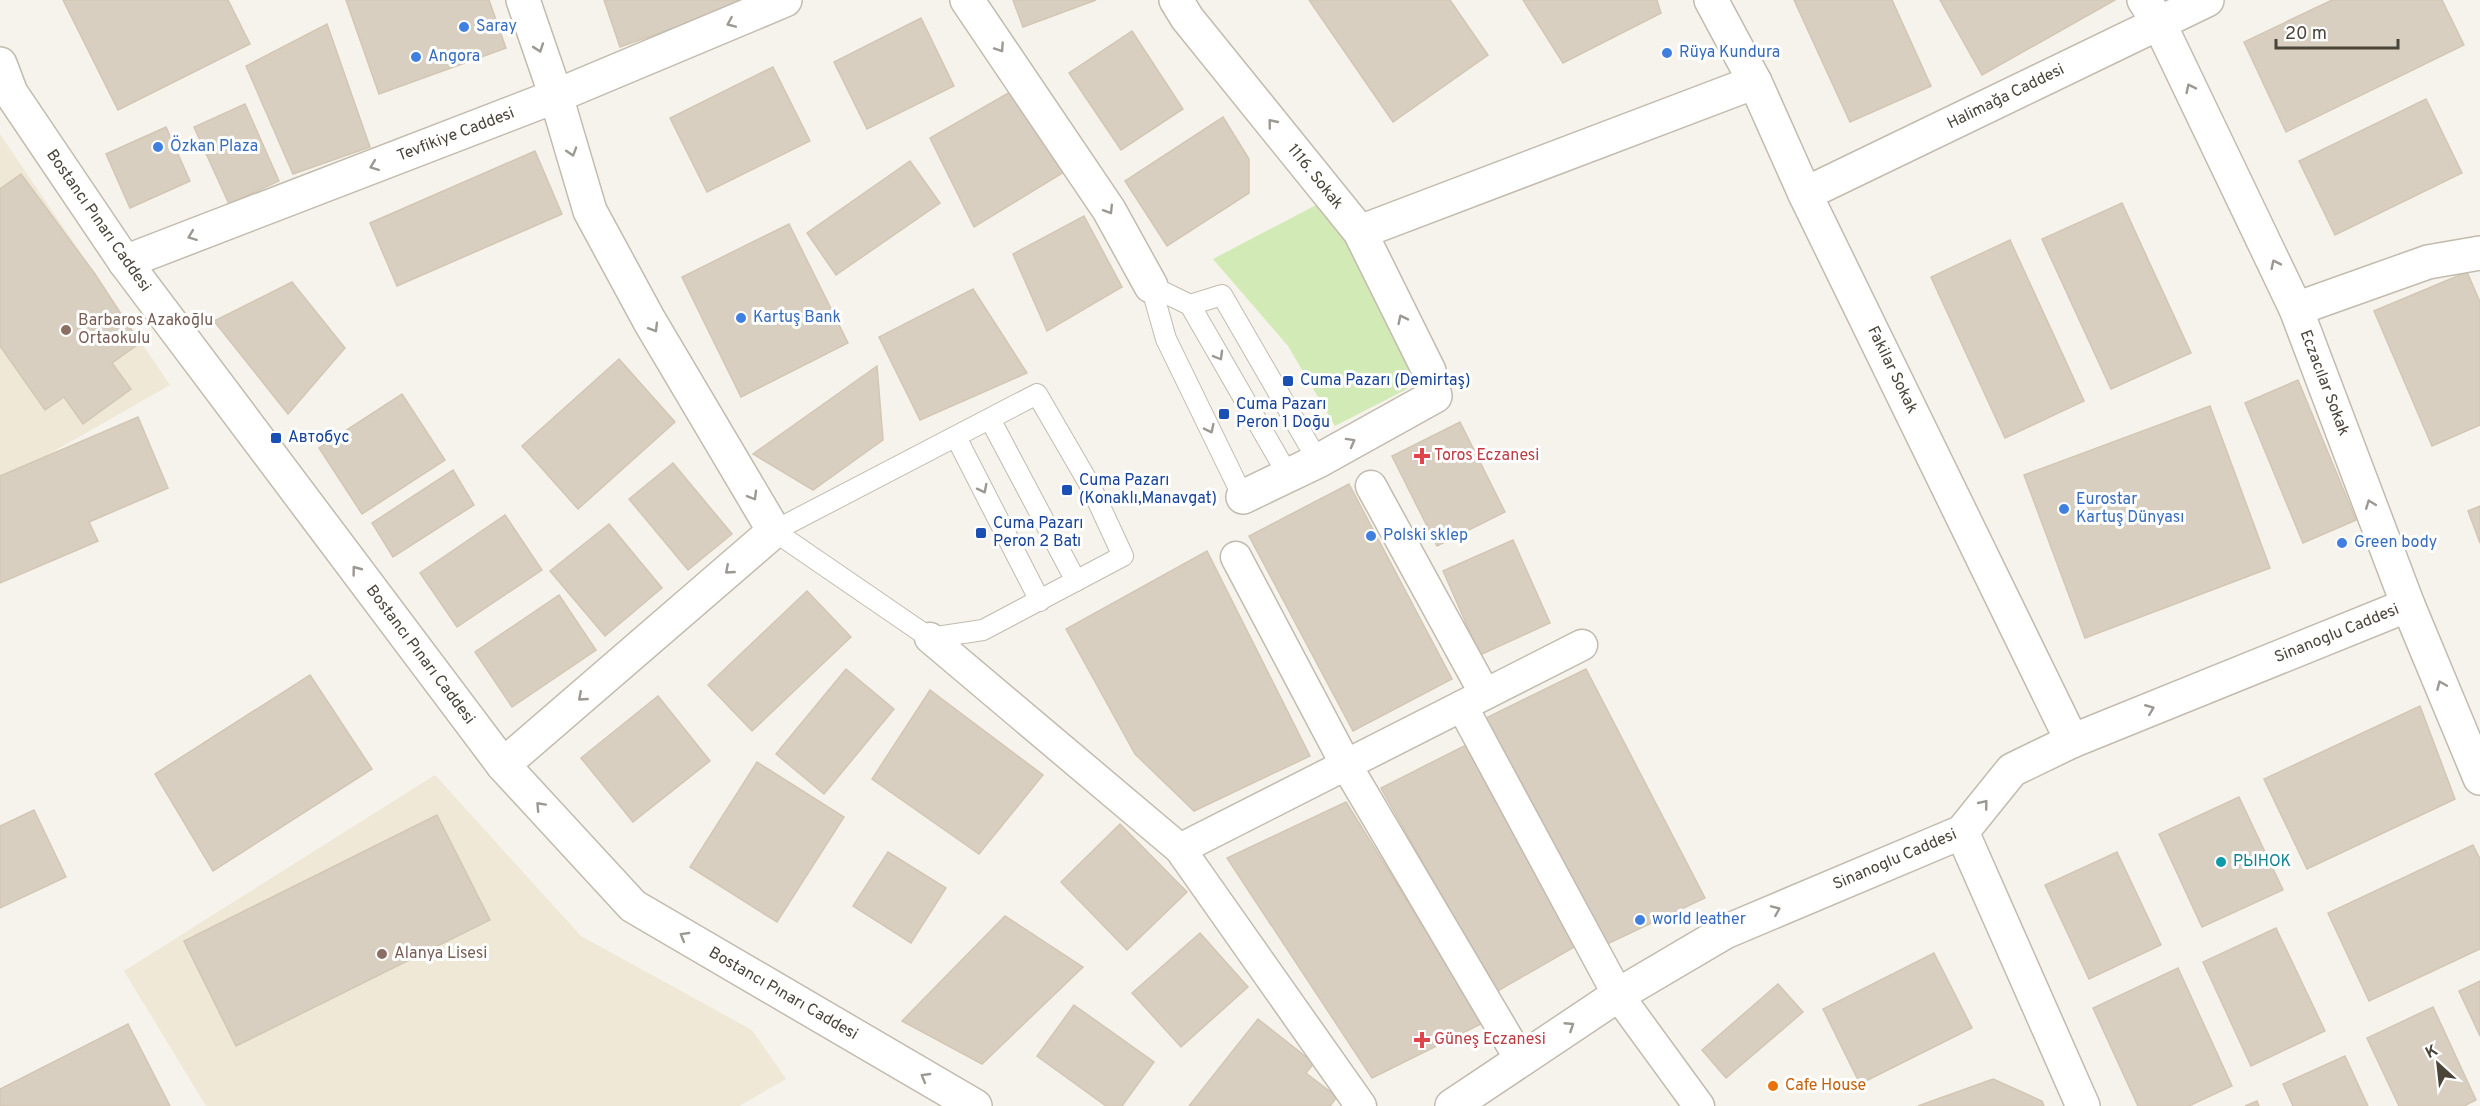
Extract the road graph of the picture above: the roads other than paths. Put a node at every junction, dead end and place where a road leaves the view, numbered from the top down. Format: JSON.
{"nodes":[{"id":1,"x":522,"y":0,"type":"edge"},
{"id":2,"x":784,"y":0,"type":"edge"},
{"id":3,"x":967,"y":0,"type":"edge"},
{"id":4,"x":1176,"y":0,"type":"edge"},
{"id":5,"x":1710,"y":0,"type":"edge"},
{"id":6,"x":2207,"y":0,"type":"edge"},
{"id":7,"x":2151,"y":12,"type":"edge"},
{"id":8,"x":0,"y":64,"type":"edge"},
{"id":9,"x":1755,"y":82,"type":"junction"},
{"id":10,"x":556,"y":96,"type":"junction"},
{"id":11,"x":1805,"y":194,"type":"junction"},
{"id":12,"x":1360,"y":232,"type":"junction"},
{"id":13,"x":2480,"y":253,"type":"edge"},
{"id":14,"x":125,"y":262,"type":"junction"},
{"id":15,"x":1151,"y":286,"type":"junction"},
{"id":16,"x":1190,"y":305,"type":"junction"},
{"id":17,"x":2296,"y":309,"type":"junction"},
{"id":18,"x":990,"y":419,"type":"junction"},
{"id":19,"x":956,"y":437,"type":"junction"},
{"id":20,"x":1318,"y":461,"type":"junction"},
{"id":21,"x":1288,"y":475,"type":"junction"},
{"id":22,"x":1371,"y":486,"type":"dead end"},
{"id":23,"x":1243,"y":497,"type":"joint"},
{"id":24,"x":774,"y":531,"type":"junction"},
{"id":25,"x":1236,"y":557,"type":"dead end"},
{"id":26,"x":1076,"y":581,"type":"junction"},
{"id":27,"x":1040,"y":601,"type":"junction"},
{"id":28,"x":2408,"y":605,"type":"junction"},
{"id":29,"x":930,"y":638,"type":"junction"},
{"id":30,"x":1582,"y":645,"type":"dead end"},
{"id":31,"x":1473,"y":700,"type":"junction"},
{"id":32,"x":2468,"y":716,"type":"edge"},
{"id":33,"x":2072,"y":741,"type":"junction"},
{"id":34,"x":1346,"y":763,"type":"junction"},
{"id":35,"x":502,"y":765,"type":"junction"},
{"id":36,"x":2480,"y":778,"type":"edge"},
{"id":37,"x":1962,"y":832,"type":"junction"},
{"id":38,"x":1180,"y":849,"type":"junction"},
{"id":39,"x":1618,"y":995,"type":"junction"},
{"id":40,"x":1520,"y":1059,"type":"junction"},
{"id":41,"x":975,"y":1106,"type":"edge"},
{"id":42,"x":1361,"y":1106,"type":"edge"},
{"id":43,"x":1452,"y":1106,"type":"edge"},
{"id":44,"x":1698,"y":1106,"type":"edge"},
{"id":45,"x":2083,"y":1106,"type":"edge"}],
"edges":[{"from":1,"to":10,"type":"street","one_way":true},
{"from":2,"to":10,"type":"street","name":"Tevfikiye Caddesi","one_way":true},
{"from":3,"to":15,"type":"street","one_way":true},
{"from":12,"to":4,"type":"street","name":"1116. Sokak","one_way":true},
{"from":5,"to":9,"type":"street","name":"Fakilar Sokak"},
{"from":6,"to":7,"type":"street","name":"Halimağa Caddesi"},
{"from":7,"to":11,"type":"street","name":"Halimağa Caddesi"},
{"from":17,"to":7,"type":"street","name":"Eczacılar Sokak","one_way":true},
{"from":8,"to":14,"type":"street","name":"Bostancı Pınarı Caddesi"},
{"from":9,"to":11,"type":"street","name":"Fakilar Sokak"},
{"from":9,"to":12,"type":"street"},
{"from":10,"to":14,"type":"street","name":"Tevfikiye Caddesi","one_way":true},
{"from":10,"to":24,"type":"street","one_way":true},
{"from":11,"to":33,"type":"street","name":"Fakilar Sokak"},
{"from":20,"to":12,"type":"street","name":"1116. Sokak","one_way":true},
{"from":13,"to":17,"type":"street"},
{"from":35,"to":14,"type":"street","name":"Bostancı Pınarı Caddesi","one_way":true},
{"from":15,"to":16,"type":"lane"},
{"from":15,"to":23,"type":"lane","one_way":true},
{"from":16,"to":20,"type":"lane"},
{"from":16,"to":21,"type":"lane","one_way":true},
{"from":28,"to":17,"type":"street","name":"Eczacılar Sokak","one_way":true},
{"from":18,"to":19,"type":"lane"},
{"from":18,"to":26,"type":"lane"},
{"from":18,"to":26,"type":"lane"},
{"from":19,"to":24,"type":"lane"},
{"from":19,"to":27,"type":"lane","one_way":true},
{"from":20,"to":21,"type":"street"},
{"from":21,"to":23,"type":"street"},
{"from":22,"to":31,"type":"street"},
{"from":24,"to":29,"type":"lane"},
{"from":24,"to":35,"type":"street","one_way":true},
{"from":25,"to":34,"type":"street"},
{"from":26,"to":27,"type":"lane"},
{"from":27,"to":29,"type":"lane"},
{"from":32,"to":28,"type":"street","name":"Eczacılar Sokak","one_way":true},
{"from":33,"to":28,"type":"street","name":"Sinanoglu Caddesi","one_way":true},
{"from":29,"to":38,"type":"street"},
{"from":30,"to":31,"type":"street"},
{"from":31,"to":34,"type":"street"},
{"from":31,"to":39,"type":"street"},
{"from":32,"to":36,"type":"street","name":"Eczacılar Sokak"},
{"from":37,"to":33,"type":"street","name":"Sinanoglu Caddesi","one_way":true},
{"from":34,"to":38,"type":"street"},
{"from":34,"to":40,"type":"street"},
{"from":41,"to":35,"type":"street","name":"Bostancı Pınarı Caddesi","one_way":true},
{"from":39,"to":37,"type":"street","name":"Sinanoglu Caddesi","one_way":true},
{"from":37,"to":45,"type":"street"},
{"from":38,"to":42,"type":"street"},
{"from":40,"to":39,"type":"street","name":"Sinanoglu Caddesi","one_way":true},
{"from":39,"to":44,"type":"street"},
{"from":40,"to":43,"type":"street","name":"Sinanoglu Caddesi"}]}
